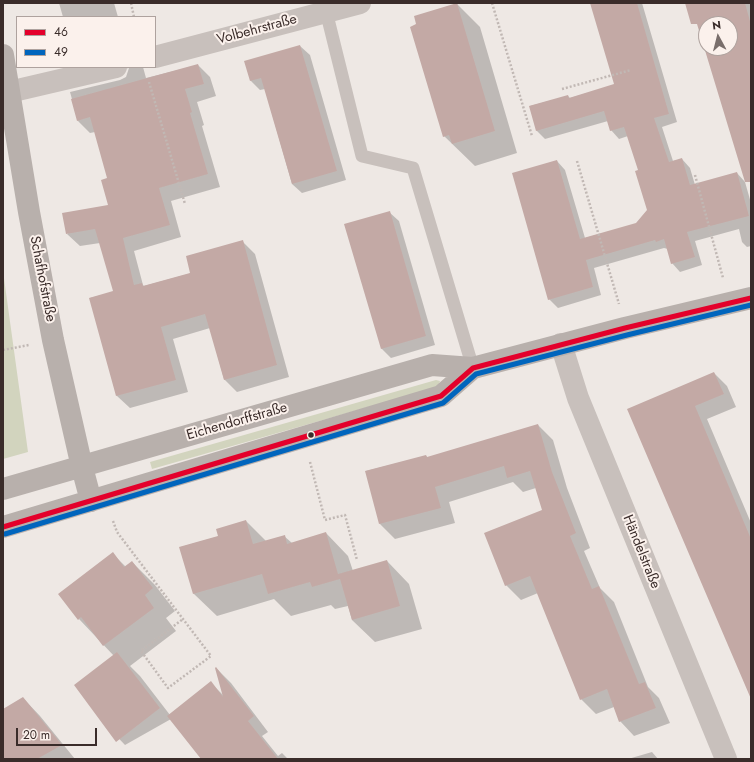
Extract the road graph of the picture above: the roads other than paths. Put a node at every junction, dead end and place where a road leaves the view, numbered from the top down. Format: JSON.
{"nodes":[{"id":1,"x":360,"y":3,"type":"edge"},
{"id":2,"x":326,"y":11,"type":"junction"},
{"id":3,"x":3,"y":55,"type":"edge"},
{"id":4,"x":156,"y":64,"type":"edge"},
{"id":5,"x":112,"y":68,"type":"edge"},
{"id":6,"x":9,"y":92,"type":"junction"},
{"id":7,"x":751,"y":298,"type":"edge"},
{"id":8,"x":561,"y":344,"type":"junction"},
{"id":9,"x":472,"y":368,"type":"junction"},
{"id":10,"x":82,"y":467,"type":"junction"},
{"id":11,"x":3,"y":490,"type":"edge"},
{"id":12,"x":98,"y":498,"type":"junction"},
{"id":13,"x":3,"y":526,"type":"edge"},
{"id":14,"x":726,"y":759,"type":"edge"}],
"edges":[{"from":1,"to":2,"type":"street","name":"Volbehrstraße"},
{"from":2,"to":4,"type":"street","name":"Volbehrstraße"},
{"from":2,"to":9,"type":"lane"},
{"from":3,"to":6,"type":"street","name":"Schafhofstraße"},
{"from":5,"to":6,"type":"street"},
{"from":6,"to":10,"type":"street","name":"Schafhofstraße"},
{"from":7,"to":8,"type":"street","name":"Eichendorffstraße"},
{"from":8,"to":9,"type":"street","name":"Eichendorffstraße"},
{"from":8,"to":14,"type":"street","name":"Händelstraße"},
{"from":9,"to":10,"type":"street","name":"Eichendorffstraße"},
{"from":9,"to":12,"type":"street","name":"Eichendorffstraße"},
{"from":10,"to":11,"type":"street","name":"Eichendorffstraße"},
{"from":10,"to":12,"type":"street","name":"Schafhofstraße"},
{"from":12,"to":13,"type":"street","name":"Eichendorffstraße"}]}
